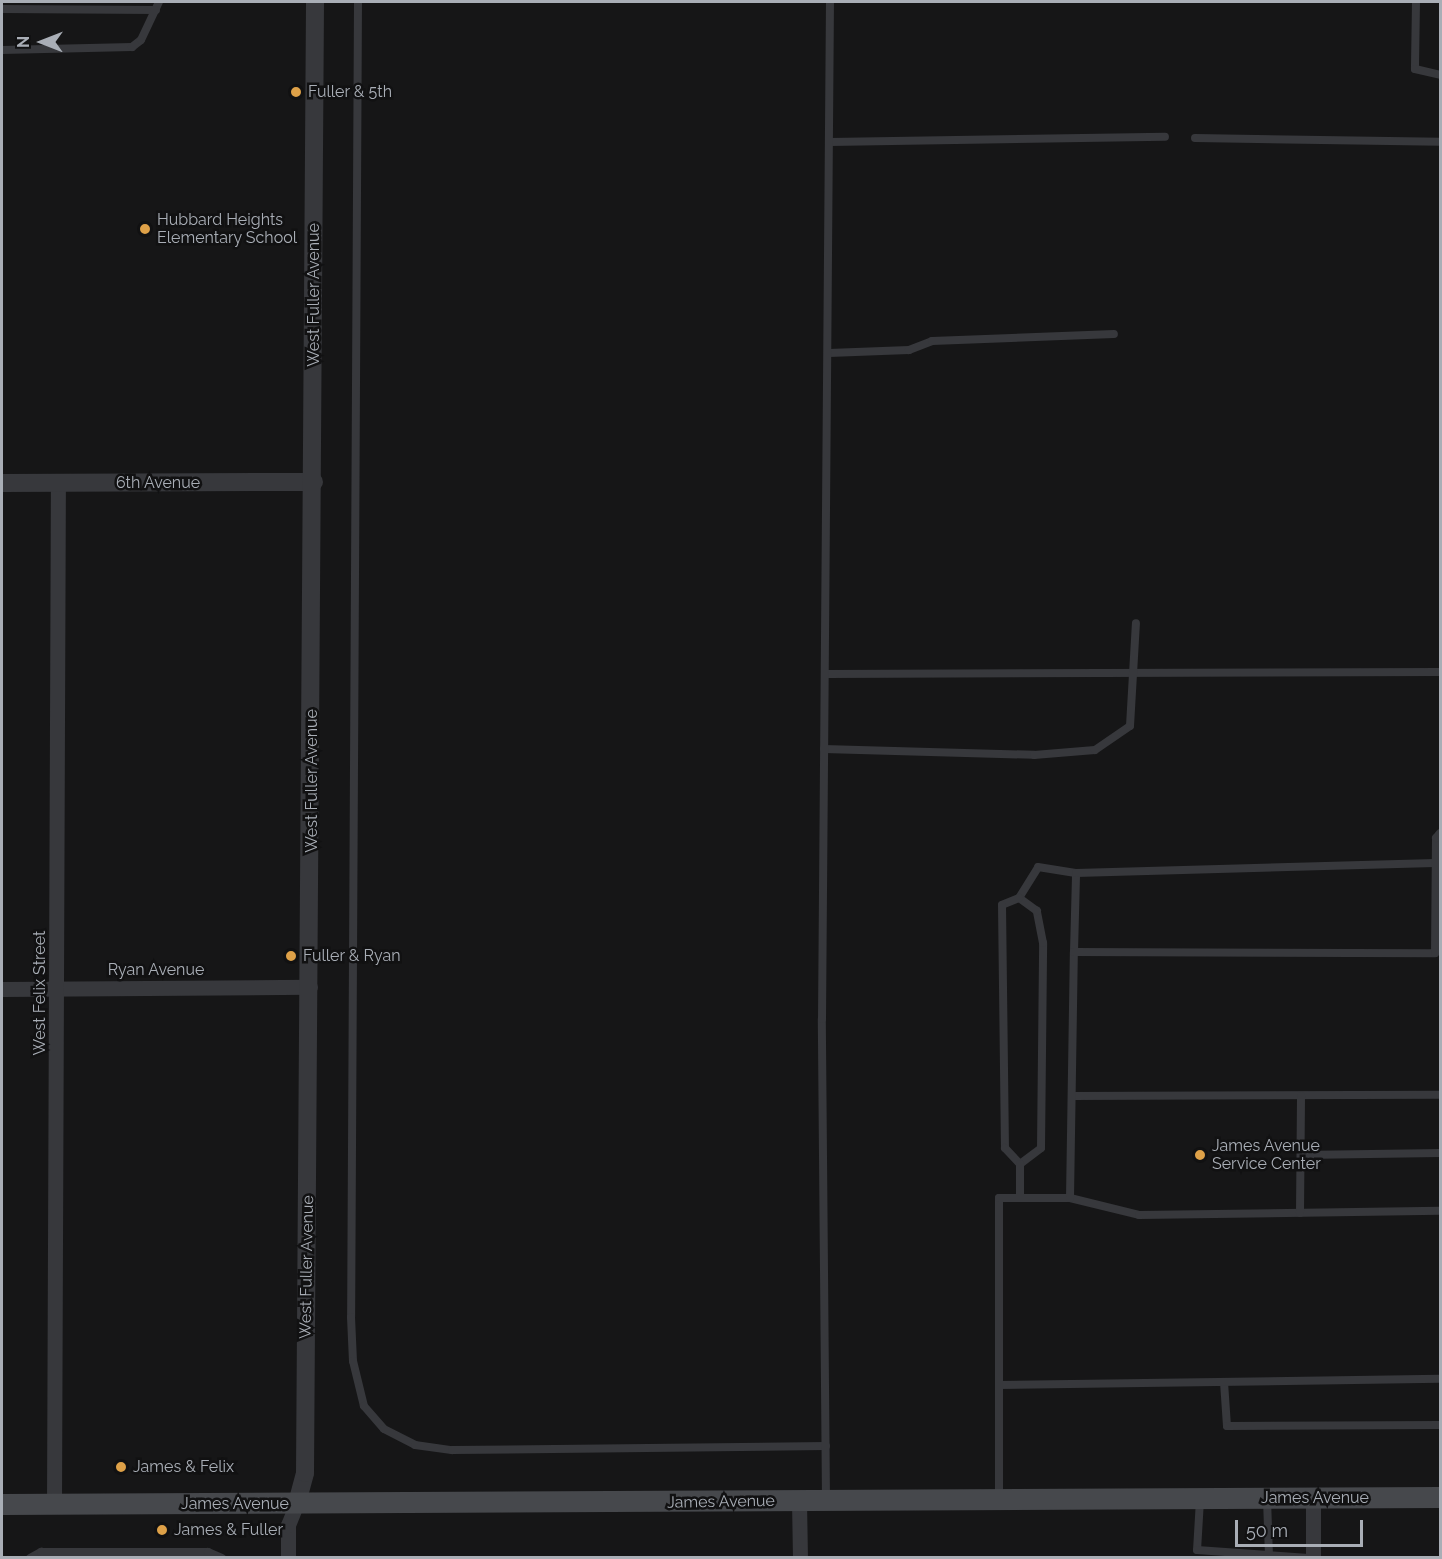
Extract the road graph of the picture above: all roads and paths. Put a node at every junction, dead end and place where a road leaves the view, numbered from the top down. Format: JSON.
{"nodes":[{"id":1,"x":159,"y":2,"type":"edge"},
{"id":2,"x":315,"y":2,"type":"edge"},
{"id":3,"x":358,"y":2,"type":"edge"},
{"id":4,"x":830,"y":2,"type":"edge"},
{"id":5,"x":1416,"y":2,"type":"edge"},
{"id":6,"x":2,"y":9,"type":"edge"},
{"id":7,"x":156,"y":10,"type":"junction"},
{"id":8,"x":2,"y":50,"type":"edge"},
{"id":9,"x":1440,"y":75,"type":"edge"},
{"id":10,"x":1165,"y":136,"type":"dead end"},
{"id":11,"x":1195,"y":138,"type":"dead end"},
{"id":12,"x":830,"y":142,"type":"junction"},
{"id":13,"x":1440,"y":142,"type":"edge"},
{"id":14,"x":1114,"y":334,"type":"dead end"},
{"id":15,"x":829,"y":353,"type":"junction"},
{"id":16,"x":314,"y":482,"type":"junction"},
{"id":17,"x":2,"y":483,"type":"edge"},
{"id":18,"x":58,"y":483,"type":"junction"},
{"id":19,"x":1136,"y":623,"type":"dead end"},
{"id":20,"x":1440,"y":672,"type":"edge"},
{"id":21,"x":1136,"y":673,"type":"junction"},
{"id":22,"x":827,"y":674,"type":"junction"},
{"id":23,"x":824,"y":749,"type":"junction"},
{"id":24,"x":1440,"y":833,"type":"edge"},
{"id":25,"x":1435,"y":863,"type":"junction"},
{"id":26,"x":1076,"y":873,"type":"junction"},
{"id":27,"x":1019,"y":898,"type":"junction"},
{"id":28,"x":1074,"y":952,"type":"junction"},
{"id":29,"x":310,"y":987,"type":"junction"},
{"id":30,"x":58,"y":988,"type":"junction"},
{"id":31,"x":2,"y":989,"type":"edge"},
{"id":32,"x":1440,"y":1095,"type":"edge"},
{"id":33,"x":1072,"y":1096,"type":"junction"},
{"id":34,"x":1301,"y":1096,"type":"junction"},
{"id":35,"x":1440,"y":1153,"type":"edge"},
{"id":36,"x":1301,"y":1155,"type":"junction"},
{"id":37,"x":1020,"y":1164,"type":"junction"},
{"id":38,"x":1020,"y":1198,"type":"junction"},
{"id":39,"x":1070,"y":1198,"type":"junction"},
{"id":40,"x":1440,"y":1211,"type":"edge"},
{"id":41,"x":1300,"y":1213,"type":"junction"},
{"id":42,"x":1440,"y":1379,"type":"edge"},
{"id":43,"x":1224,"y":1382,"type":"junction"},
{"id":44,"x":999,"y":1385,"type":"junction"},
{"id":45,"x":1440,"y":1425,"type":"edge"},
{"id":46,"x":826,"y":1446,"type":"junction"},
{"id":47,"x":1440,"y":1497,"type":"edge"},
{"id":48,"x":1200,"y":1498,"type":"junction"},
{"id":49,"x":1267,"y":1498,"type":"junction"},
{"id":50,"x":1313,"y":1498,"type":"junction"},
{"id":51,"x":999,"y":1500,"type":"junction"},
{"id":52,"x":799,"y":1501,"type":"junction"},
{"id":53,"x":826,"y":1501,"type":"junction"},
{"id":54,"x":297,"y":1503,"type":"junction"},
{"id":55,"x":2,"y":1504,"type":"edge"},
{"id":56,"x":54,"y":1504,"type":"junction"},
{"id":57,"x":1269,"y":1555,"type":"junction"},
{"id":58,"x":30,"y":1557,"type":"edge"},
{"id":59,"x":222,"y":1557,"type":"edge"},
{"id":60,"x":288,"y":1557,"type":"edge"},
{"id":61,"x":800,"y":1557,"type":"edge"},
{"id":62,"x":1311,"y":1557,"type":"edge"}],
"edges":[{"from":1,"to":7,"type":"lane"},
{"from":2,"to":16,"type":"street","name":"West Fuller Avenue"},
{"from":3,"to":46,"type":"lane"},
{"from":4,"to":12,"type":"lane"},
{"from":5,"to":9,"type":"lane"},
{"from":6,"to":7,"type":"lane"},
{"from":7,"to":8,"type":"lane"},
{"from":10,"to":12,"type":"lane"},
{"from":11,"to":13,"type":"lane"},
{"from":12,"to":15,"type":"lane"},
{"from":14,"to":15,"type":"lane"},
{"from":15,"to":22,"type":"lane"},
{"from":16,"to":18,"type":"street","name":"6th Avenue"},
{"from":16,"to":29,"type":"street","name":"West Fuller Avenue"},
{"from":17,"to":18,"type":"street","name":"6th Avenue"},
{"from":18,"to":30,"type":"street","name":"West Felix Street"},
{"from":19,"to":21,"type":"lane"},
{"from":20,"to":21,"type":"lane"},
{"from":21,"to":22,"type":"lane"},
{"from":21,"to":23,"type":"lane"},
{"from":22,"to":23,"type":"lane"},
{"from":23,"to":46,"type":"lane"},
{"from":24,"to":25,"type":"lane"},
{"from":25,"to":26,"type":"lane"},
{"from":25,"to":28,"type":"lane"},
{"from":26,"to":27,"type":"lane"},
{"from":26,"to":28,"type":"lane"},
{"from":27,"to":37,"type":"lane"},
{"from":27,"to":37,"type":"lane"},
{"from":28,"to":33,"type":"lane"},
{"from":29,"to":30,"type":"street","name":"Ryan Avenue"},
{"from":29,"to":54,"type":"street","name":"West Fuller Avenue"},
{"from":30,"to":31,"type":"street","name":"Ryan Avenue"},
{"from":30,"to":56,"type":"street","name":"West Felix Street"},
{"from":32,"to":34,"type":"lane"},
{"from":33,"to":34,"type":"lane"},
{"from":33,"to":39,"type":"lane"},
{"from":34,"to":36,"type":"lane"},
{"from":35,"to":36,"type":"lane"},
{"from":36,"to":41,"type":"lane"},
{"from":37,"to":38,"type":"lane"},
{"from":38,"to":39,"type":"lane"},
{"from":38,"to":44,"type":"lane"},
{"from":39,"to":41,"type":"lane"},
{"from":40,"to":41,"type":"lane"},
{"from":42,"to":43,"type":"lane"},
{"from":43,"to":44,"type":"lane"},
{"from":43,"to":45,"type":"lane"},
{"from":44,"to":51,"type":"lane"},
{"from":46,"to":53,"type":"lane"},
{"from":47,"to":50,"type":"main road","name":"James Avenue"},
{"from":48,"to":49,"type":"main road","name":"James Avenue"},
{"from":48,"to":51,"type":"main road","name":"James Avenue"},
{"from":48,"to":57,"type":"lane"},
{"from":49,"to":50,"type":"main road","name":"James Avenue"},
{"from":49,"to":57,"type":"lane"},
{"from":50,"to":62,"type":"street"},
{"from":51,"to":53,"type":"main road","name":"James Avenue"},
{"from":52,"to":53,"type":"main road","name":"James Avenue"},
{"from":52,"to":54,"type":"main road","name":"James Avenue"},
{"from":52,"to":61,"type":"street"},
{"from":54,"to":56,"type":"main road","name":"James Avenue"},
{"from":54,"to":60,"type":"street","name":"West Fuller Avenue"},
{"from":55,"to":56,"type":"main road","name":"James Avenue"},
{"from":57,"to":62,"type":"lane"},
{"from":58,"to":59,"type":"lane"}]}
